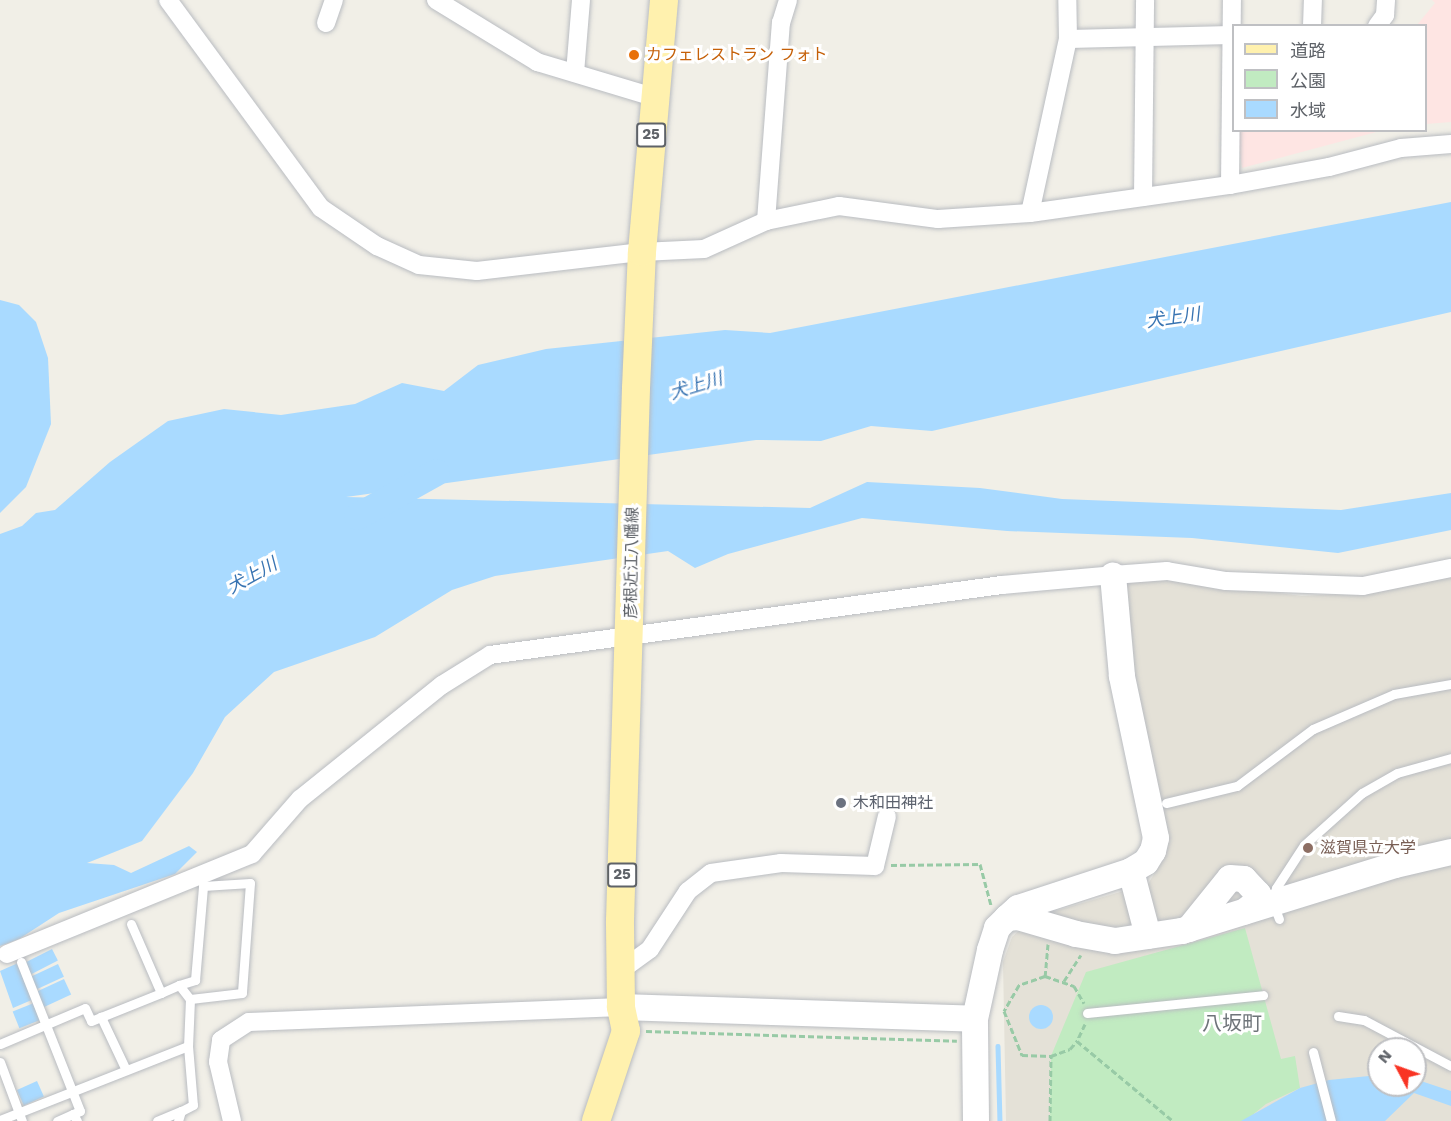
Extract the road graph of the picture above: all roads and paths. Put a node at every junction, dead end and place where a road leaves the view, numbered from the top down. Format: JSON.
{"nodes":[{"id":1,"x":168,"y":0,"type":"edge"},
{"id":2,"x":334,"y":0,"type":"edge"},
{"id":3,"x":436,"y":0,"type":"edge"},
{"id":4,"x":581,"y":0,"type":"edge"},
{"id":5,"x":664,"y":0,"type":"edge"},
{"id":6,"x":788,"y":0,"type":"edge"},
{"id":7,"x":1067,"y":0,"type":"edge"},
{"id":8,"x":1145,"y":0,"type":"edge"},
{"id":9,"x":1232,"y":0,"type":"edge"},
{"id":10,"x":1312,"y":0,"type":"edge"},
{"id":11,"x":1386,"y":0,"type":"edge"},
{"id":12,"x":326,"y":23,"type":"dead end"},
{"id":13,"x":1312,"y":24,"type":"edge"},
{"id":14,"x":1378,"y":24,"type":"edge"},
{"id":15,"x":1232,"y":35,"type":"edge"},
{"id":16,"x":1145,"y":37,"type":"junction"},
{"id":17,"x":1068,"y":39,"type":"junction"},
{"id":18,"x":575,"y":73,"type":"junction"},
{"id":19,"x":654,"y":97,"type":"junction"},
{"id":20,"x":1451,"y":144,"type":"edge"},
{"id":21,"x":1230,"y":185,"type":"junction"},
{"id":22,"x":1143,"y":197,"type":"junction"},
{"id":23,"x":1030,"y":213,"type":"junction"},
{"id":24,"x":766,"y":221,"type":"junction"},
{"id":25,"x":641,"y":260,"type":"junction"},
{"id":26,"x":1451,"y":568,"type":"edge"},
{"id":27,"x":1113,"y":575,"type":"junction"},
{"id":28,"x":631,"y":630,"type":"junction"},
{"id":29,"x":1451,"y":684,"type":"edge"},
{"id":30,"x":1451,"y":758,"type":"edge"},
{"id":31,"x":1166,"y":803,"type":"dead end"},
{"id":32,"x":887,"y":816,"type":"dead end"},
{"id":33,"x":1451,"y":852,"type":"edge"},
{"id":34,"x":875,"y":866,"type":"junction"},
{"id":35,"x":1131,"y":871,"type":"junction"},
{"id":36,"x":1276,"y":911,"type":"junction"},
{"id":37,"x":1244,"y":912,"type":"junction"},
{"id":38,"x":1002,"y":923,"type":"junction"},
{"id":39,"x":131,"y":924,"type":"dead end"},
{"id":40,"x":1189,"y":929,"type":"junction"},
{"id":41,"x":1149,"y":936,"type":"junction"},
{"id":42,"x":1093,"y":937,"type":"junction"},
{"id":43,"x":14,"y":958,"type":"joint"},
{"id":44,"x":620,"y":971,"type":"junction"},
{"id":45,"x":1045,"y":976,"type":"dead end"},
{"id":46,"x":1064,"y":981,"type":"dead end"},
{"id":47,"x":179,"y":985,"type":"junction"},
{"id":48,"x":161,"y":993,"type":"junction"},
{"id":49,"x":1263,"y":995,"type":"dead end"},
{"id":50,"x":190,"y":999,"type":"junction"},
{"id":51,"x":1087,"y":1013,"type":"dead end"},
{"id":52,"x":101,"y":1017,"type":"junction"},
{"id":53,"x":1338,"y":1017,"type":"dead end"},
{"id":54,"x":623,"y":1019,"type":"junction"},
{"id":55,"x":46,"y":1025,"type":"junction"},
{"id":56,"x":975,"y":1030,"type":"junction"},
{"id":57,"x":1077,"y":1041,"type":"dead end"},
{"id":58,"x":0,"y":1044,"type":"edge"},
{"id":59,"x":188,"y":1046,"type":"junction"},
{"id":60,"x":1312,"y":1052,"type":"dead end"},
{"id":61,"x":1051,"y":1056,"type":"junction"},
{"id":62,"x":0,"y":1062,"type":"edge"},
{"id":63,"x":1451,"y":1066,"type":"edge"},
{"id":64,"x":126,"y":1070,"type":"junction"},
{"id":65,"x":72,"y":1092,"type":"junction"},
{"id":66,"x":181,"y":1111,"type":"junction"},
{"id":67,"x":21,"y":1117,"type":"edge"},
{"id":68,"x":75,"y":1117,"type":"edge"},
{"id":69,"x":0,"y":1120,"type":"edge"},
{"id":70,"x":57,"y":1121,"type":"edge"},
{"id":71,"x":158,"y":1121,"type":"edge"},
{"id":72,"x":178,"y":1121,"type":"edge"},
{"id":73,"x":231,"y":1121,"type":"edge"},
{"id":74,"x":596,"y":1121,"type":"edge"},
{"id":75,"x":976,"y":1121,"type":"edge"},
{"id":76,"x":1050,"y":1121,"type":"edge"},
{"id":77,"x":1331,"y":1121,"type":"edge"}],
"edges":[{"from":1,"to":25,"type":"street"},
{"from":2,"to":12,"type":"street"},
{"from":3,"to":18,"type":"street"},
{"from":4,"to":18,"type":"street"},
{"from":5,"to":19,"type":"main road","name":"彦根近江八幡線","number":"25"},
{"from":6,"to":24,"type":"street"},
{"from":7,"to":17,"type":"street"},
{"from":8,"to":16,"type":"street"},
{"from":9,"to":15,"type":"street"},
{"from":10,"to":13,"type":"street"},
{"from":11,"to":14,"type":"street"},
{"from":15,"to":16,"type":"street"},
{"from":15,"to":21,"type":"street"},
{"from":16,"to":17,"type":"street"},
{"from":16,"to":22,"type":"street"},
{"from":17,"to":23,"type":"street"},
{"from":18,"to":19,"type":"street"},
{"from":19,"to":25,"type":"main road","name":"彦根近江八幡線","number":"25"},
{"from":20,"to":21,"type":"street"},
{"from":21,"to":22,"type":"street"},
{"from":22,"to":23,"type":"street"},
{"from":23,"to":24,"type":"street"},
{"from":24,"to":25,"type":"street"},
{"from":25,"to":28,"type":"main road","name":"彦根近江八幡線","number":"25"},
{"from":26,"to":27,"type":"street"},
{"from":27,"to":28,"type":"street"},
{"from":27,"to":35,"type":"street"},
{"from":28,"to":43,"type":"street"},
{"from":28,"to":44,"type":"main road","name":"彦根近江八幡線","number":"25"},
{"from":29,"to":31,"type":"lane"},
{"from":30,"to":36,"type":"lane"},
{"from":32,"to":34,"type":"street"},
{"from":33,"to":36,"type":"street"},
{"from":34,"to":38,"type":"path"},
{"from":34,"to":44,"type":"street"},
{"from":35,"to":38,"type":"street"},
{"from":35,"to":41,"type":"street"},
{"from":36,"to":37,"type":"street"},
{"from":37,"to":40,"type":"street"},
{"from":37,"to":40,"type":"street"},
{"from":38,"to":42,"type":"street"},
{"from":38,"to":56,"type":"street"},
{"from":39,"to":48,"type":"lane"},
{"from":40,"to":41,"type":"street"},
{"from":41,"to":42,"type":"street"},
{"from":42,"to":46,"type":"path"},
{"from":43,"to":55,"type":"lane"},
{"from":44,"to":54,"type":"main road","name":"彦根近江八幡線","number":"25"},
{"from":45,"to":61,"type":"path"},
{"from":47,"to":48,"type":"lane"},
{"from":47,"to":50,"type":"lane"},
{"from":47,"to":50,"type":"lane"},
{"from":48,"to":52,"type":"lane"},
{"from":49,"to":51,"type":"lane"},
{"from":50,"to":59,"type":"lane"},
{"from":52,"to":55,"type":"lane"},
{"from":52,"to":64,"type":"lane"},
{"from":53,"to":63,"type":"lane"},
{"from":54,"to":56,"type":"street"},
{"from":54,"to":56,"type":"path"},
{"from":54,"to":73,"type":"street"},
{"from":54,"to":74,"type":"main road","name":"彦根近江八幡線","number":"25"},
{"from":55,"to":58,"type":"lane"},
{"from":55,"to":65,"type":"lane"},
{"from":56,"to":75,"type":"street"},
{"from":57,"to":61,"type":"path"},
{"from":59,"to":64,"type":"lane"},
{"from":59,"to":66,"type":"lane"},
{"from":60,"to":77,"type":"lane"},
{"from":61,"to":76,"type":"path"},
{"from":62,"to":67,"type":"lane"},
{"from":64,"to":65,"type":"lane"},
{"from":65,"to":67,"type":"lane"},
{"from":65,"to":68,"type":"lane"},
{"from":66,"to":71,"type":"lane"},
{"from":66,"to":72,"type":"lane"},
{"from":67,"to":69,"type":"lane"},
{"from":68,"to":70,"type":"lane"}]}
